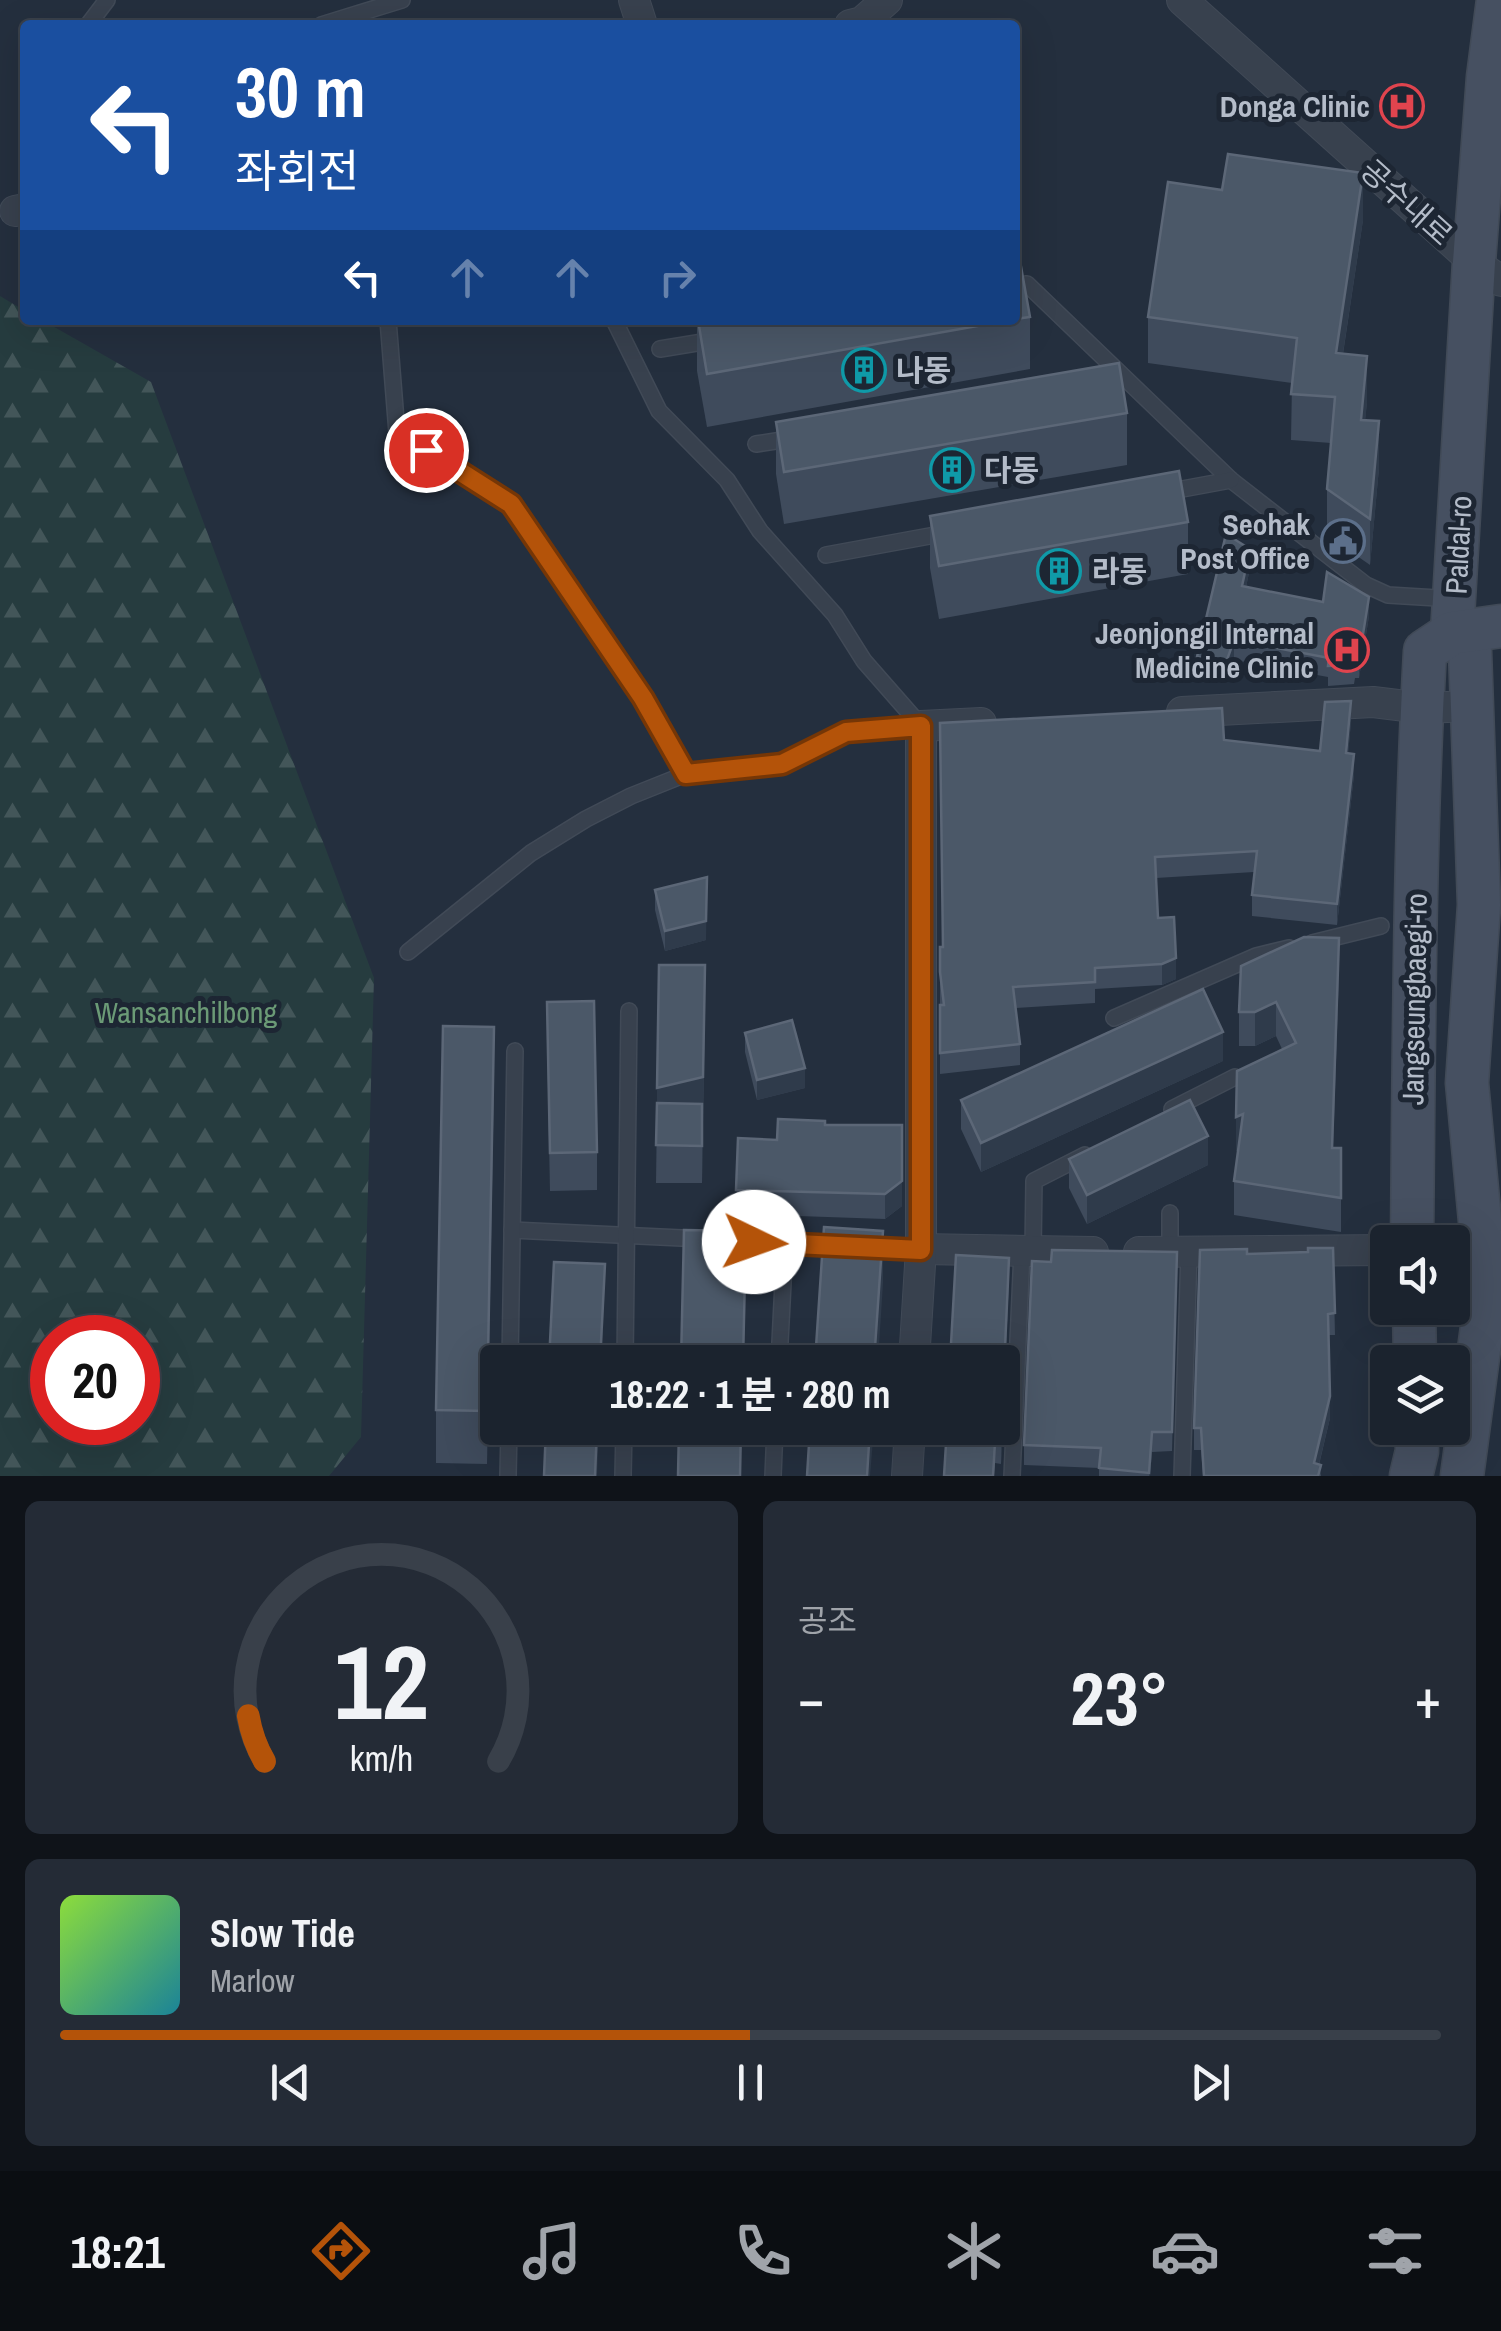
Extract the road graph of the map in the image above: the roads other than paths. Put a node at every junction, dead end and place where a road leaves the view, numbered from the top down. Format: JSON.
{"nodes":[{"id":1,"x":108,"y":0,"type":"edge"},
{"id":2,"x":402,"y":0,"type":"edge"},
{"id":3,"x":888,"y":0,"type":"edge"},
{"id":4,"x":1182,"y":0,"type":"edge"},
{"id":5,"x":92,"y":20,"type":"edge"},
{"id":6,"x":337,"y":20,"type":"edge"},
{"id":7,"x":864,"y":20,"type":"edge"},
{"id":8,"x":1498,"y":25,"type":"edge"},
{"id":9,"x":1487,"y":271,"type":"edge"},
{"id":10,"x":1020,"y":285,"type":"edge"},
{"id":11,"x":388,"y":325,"type":"edge"},
{"id":12,"x":617,"y":325,"type":"edge"},
{"id":13,"x":733,"y":336,"type":"edge"},
{"id":14,"x":660,"y":349,"type":"dead end"},
{"id":15,"x":1135,"y":388,"type":"junction"},
{"id":16,"x":1116,"y":391,"type":"edge"},
{"id":17,"x":813,"y":436,"type":"edge"},
{"id":18,"x":756,"y":444,"type":"dead end"},
{"id":19,"x":1230,"y":480,"type":"junction"},
{"id":20,"x":1154,"y":494,"type":"edge"},
{"id":21,"x":961,"y":530,"type":"edge"},
{"id":22,"x":826,"y":555,"type":"dead end"},
{"id":23,"x":1454,"y":616,"type":"junction"},
{"id":24,"x":1501,"y":626,"type":"edge"},
{"id":25,"x":1473,"y":706,"type":"junction"},
{"id":26,"x":1422,"y":708,"type":"junction"},
{"id":27,"x":1157,"y":714,"type":"edge"},
{"id":28,"x":1020,"y":721,"type":"edge"},
{"id":29,"x":921,"y":726,"type":"junction"},
{"id":30,"x":686,"y":774,"type":"junction"},
{"id":31,"x":1381,"y":926,"type":"dead end"},
{"id":32,"x":408,"y":952,"type":"dead end"},
{"id":33,"x":629,"y":1011,"type":"dead end"},
{"id":34,"x":1114,"y":1018,"type":"dead end"},
{"id":35,"x":515,"y":1051,"type":"dead end"},
{"id":36,"x":1235,"y":1076,"type":"edge"},
{"id":37,"x":1468,"y":1083,"type":"joint"},
{"id":38,"x":1151,"y":1120,"type":"edge"},
{"id":39,"x":1101,"y":1146,"type":"edge"},
{"id":40,"x":1170,"y":1213,"type":"dead end"},
{"id":41,"x":1412,"y":1225,"type":"edge"},
{"id":42,"x":512,"y":1230,"type":"junction"},
{"id":43,"x":626,"y":1236,"type":"junction"},
{"id":44,"x":785,"y":1243,"type":"junction"},
{"id":45,"x":921,"y":1250,"type":"junction"},
{"id":46,"x":1370,"y":1250,"type":"edge"},
{"id":47,"x":1027,"y":1251,"type":"junction"},
{"id":48,"x":1180,"y":1253,"type":"junction"},
{"id":49,"x":1496,"y":1254,"type":"edge"},
{"id":50,"x":510,"y":1345,"type":"edge"},
{"id":51,"x":624,"y":1345,"type":"edge"},
{"id":52,"x":779,"y":1345,"type":"edge"},
{"id":53,"x":915,"y":1345,"type":"edge"},
{"id":54,"x":509,"y":1445,"type":"edge"},
{"id":55,"x":624,"y":1445,"type":"edge"},
{"id":56,"x":774,"y":1445,"type":"edge"},
{"id":57,"x":909,"y":1445,"type":"edge"},
{"id":58,"x":1417,"y":1445,"type":"edge"},
{"id":59,"x":508,"y":1476,"type":"edge"},
{"id":60,"x":623,"y":1476,"type":"edge"},
{"id":61,"x":773,"y":1476,"type":"edge"},
{"id":62,"x":907,"y":1476,"type":"edge"},
{"id":63,"x":1012,"y":1476,"type":"edge"},
{"id":64,"x":1182,"y":1476,"type":"edge"},
{"id":65,"x":1411,"y":1476,"type":"edge"},
{"id":66,"x":1462,"y":1476,"type":"edge"}],
"edges":[{"from":1,"to":5,"type":"lane"},
{"from":2,"to":6,"type":"lane"},
{"from":3,"to":7,"type":"street"},
{"from":4,"to":9,"type":"street","name":"공수내로"},
{"from":8,"to":9,"type":"street","name":"Paldal-ro"},
{"from":9,"to":23,"type":"street","name":"Paldal-ro"},
{"from":10,"to":15,"type":"lane"},
{"from":11,"to":30,"type":"lane"},
{"from":12,"to":29,"type":"lane"},
{"from":13,"to":14,"type":"lane"},
{"from":15,"to":16,"type":"lane"},
{"from":15,"to":19,"type":"lane"},
{"from":17,"to":18,"type":"lane"},
{"from":19,"to":20,"type":"lane"},
{"from":19,"to":23,"type":"lane"},
{"from":21,"to":22,"type":"lane"},
{"from":23,"to":24,"type":"street"},
{"from":23,"to":25,"type":"street","name":"Paldal-ro"},
{"from":23,"to":26,"type":"street","name":"Jangseungbaegi-ro"},
{"from":25,"to":26,"type":"street"},
{"from":25,"to":37,"type":"street","name":"Paldal-ro"},
{"from":26,"to":27,"type":"street"},
{"from":26,"to":41,"type":"street","name":"Jangseungbaegi-ro"},
{"from":28,"to":29,"type":"street"},
{"from":29,"to":30,"type":"lane"},
{"from":29,"to":45,"type":"street"},
{"from":30,"to":32,"type":"lane"},
{"from":31,"to":34,"type":"lane"},
{"from":33,"to":43,"type":"lane"},
{"from":35,"to":42,"type":"lane"},
{"from":36,"to":38,"type":"lane"},
{"from":37,"to":49,"type":"street","name":"Jangseungbaegi-ro"},
{"from":39,"to":47,"type":"lane"},
{"from":40,"to":48,"type":"lane"},
{"from":42,"to":43,"type":"lane"},
{"from":42,"to":50,"type":"lane"},
{"from":43,"to":44,"type":"lane"},
{"from":43,"to":51,"type":"lane"},
{"from":44,"to":45,"type":"lane"},
{"from":44,"to":52,"type":"lane"},
{"from":45,"to":47,"type":"street"},
{"from":45,"to":53,"type":"street"},
{"from":46,"to":48,"type":"street"},
{"from":47,"to":48,"type":"street"},
{"from":47,"to":63,"type":"lane"},
{"from":48,"to":64,"type":"lane"},
{"from":49,"to":66,"type":"street","name":"Jangseungbaegi-ro"},
{"from":54,"to":59,"type":"lane"},
{"from":55,"to":60,"type":"lane"},
{"from":56,"to":61,"type":"lane"},
{"from":57,"to":62,"type":"street"},
{"from":58,"to":65,"type":"street"}]}
